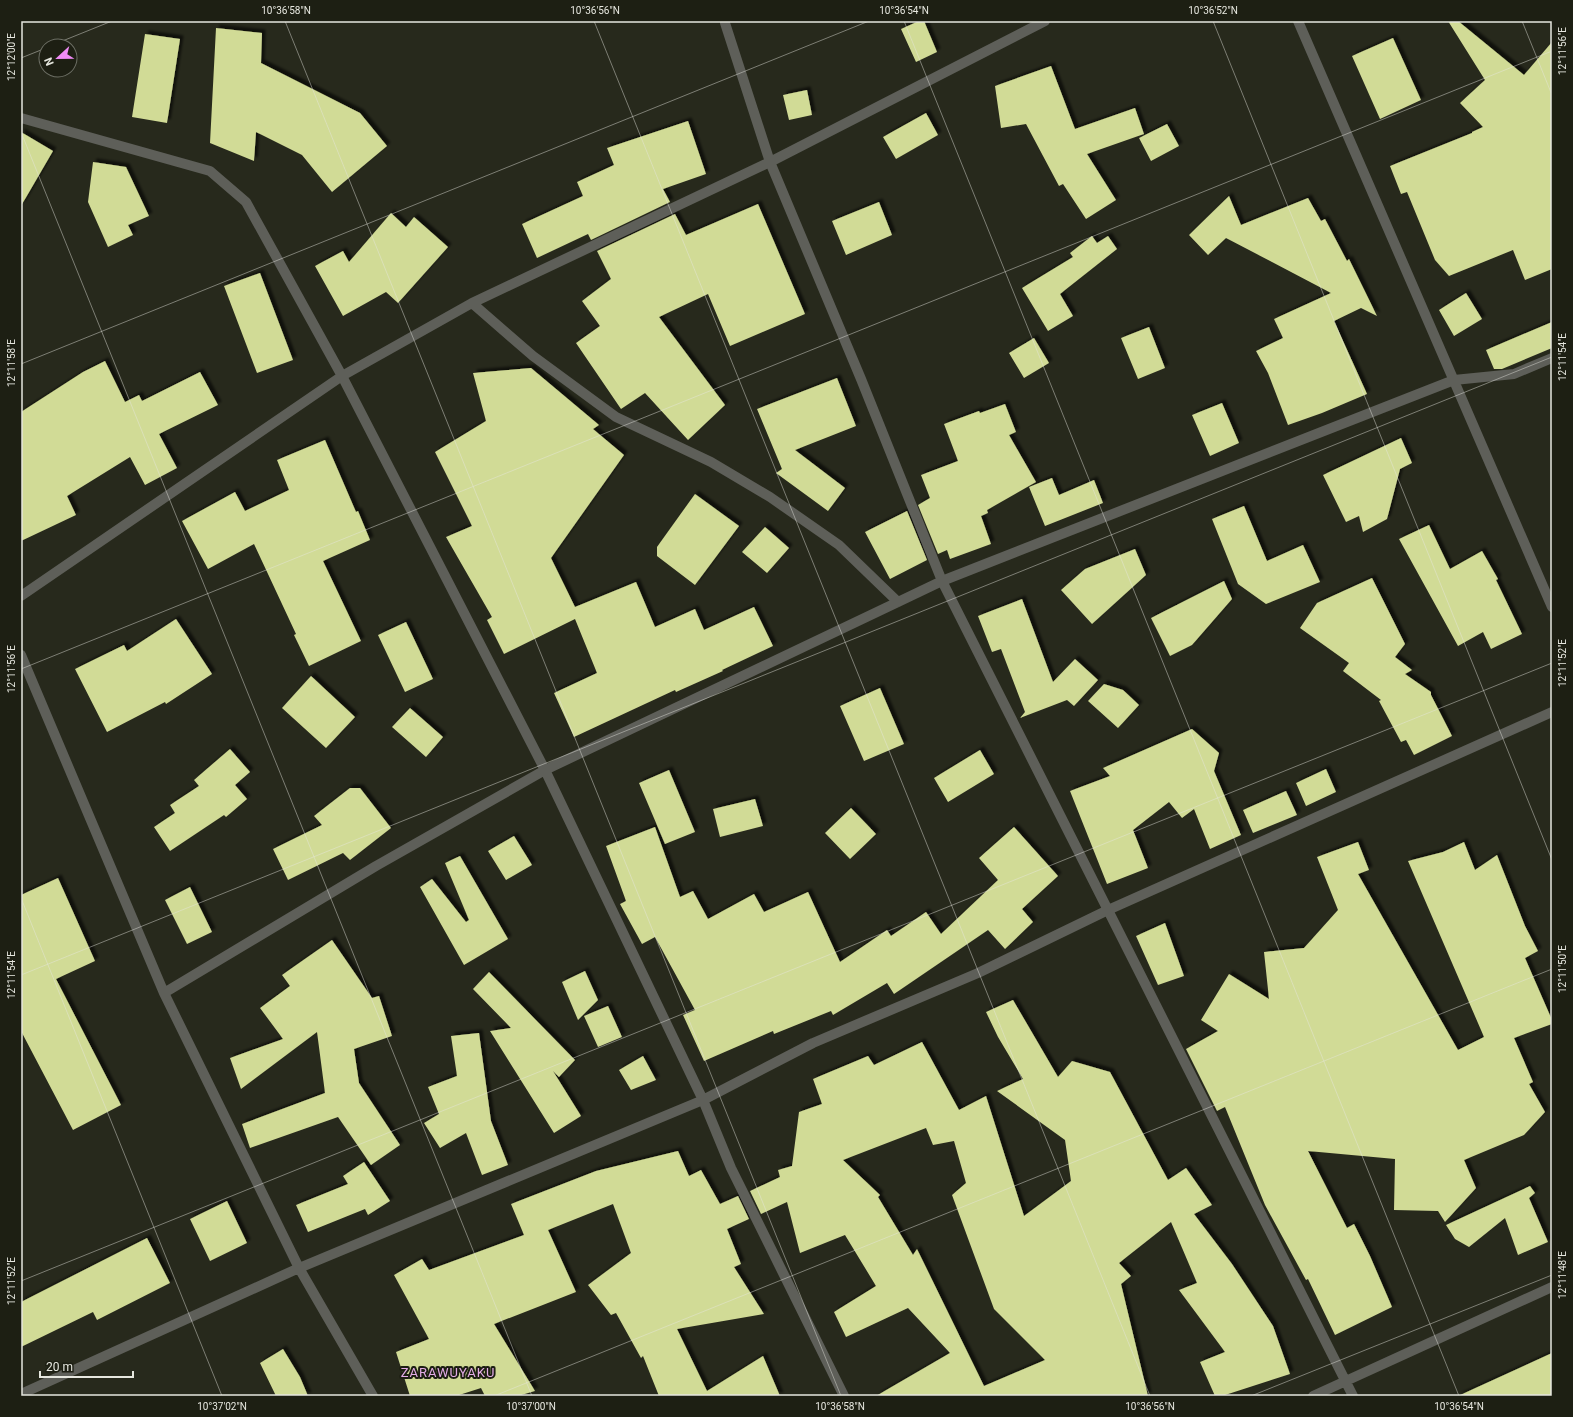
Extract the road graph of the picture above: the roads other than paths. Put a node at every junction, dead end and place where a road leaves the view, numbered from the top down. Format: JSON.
{"nodes":[{"id":1,"x":1046,"y":21,"type":"edge"},
{"id":2,"x":1298,"y":21,"type":"edge"},
{"id":3,"x":725,"y":23,"type":"dead end"},
{"id":4,"x":21,"y":118,"type":"edge"},
{"id":5,"x":770,"y":162,"type":"junction"},
{"id":6,"x":472,"y":303,"type":"junction"},
{"id":7,"x":1552,"y":358,"type":"edge"},
{"id":8,"x":342,"y":376,"type":"junction"},
{"id":9,"x":1454,"y":380,"type":"junction"},
{"id":10,"x":942,"y":581,"type":"junction"},
{"id":11,"x":21,"y":596,"type":"edge"},
{"id":12,"x":898,"y":602,"type":"junction"},
{"id":13,"x":1552,"y":607,"type":"edge"},
{"id":14,"x":21,"y":655,"type":"edge"},
{"id":15,"x":1552,"y":712,"type":"edge"},
{"id":16,"x":544,"y":770,"type":"junction"},
{"id":17,"x":1108,"y":910,"type":"junction"},
{"id":18,"x":164,"y":993,"type":"junction"},
{"id":19,"x":703,"y":1100,"type":"junction"},
{"id":20,"x":299,"y":1268,"type":"junction"},
{"id":21,"x":1552,"y":1286,"type":"edge"},
{"id":22,"x":1346,"y":1381,"type":"junction"},
{"id":23,"x":21,"y":1394,"type":"edge"},
{"id":24,"x":373,"y":1396,"type":"edge"},
{"id":25,"x":844,"y":1396,"type":"edge"},
{"id":26,"x":1313,"y":1396,"type":"edge"},
{"id":27,"x":1353,"y":1396,"type":"edge"}],
"edges":[{"from":1,"to":5,"type":"street"},
{"from":2,"to":9,"type":"street"},
{"from":3,"to":5,"type":"street"},
{"from":4,"to":8,"type":"street"},
{"from":5,"to":6,"type":"street"},
{"from":5,"to":10,"type":"street"},
{"from":6,"to":8,"type":"street"},
{"from":6,"to":12,"type":"street"},
{"from":7,"to":9,"type":"street"},
{"from":8,"to":11,"type":"street"},
{"from":8,"to":16,"type":"street"},
{"from":9,"to":10,"type":"street"},
{"from":9,"to":13,"type":"street"},
{"from":10,"to":12,"type":"street"},
{"from":10,"to":17,"type":"street"},
{"from":12,"to":16,"type":"street"},
{"from":14,"to":18,"type":"street"},
{"from":15,"to":17,"type":"street"},
{"from":16,"to":18,"type":"street"},
{"from":16,"to":19,"type":"street"},
{"from":17,"to":19,"type":"street"},
{"from":17,"to":22,"type":"street"},
{"from":18,"to":20,"type":"street"},
{"from":19,"to":20,"type":"street"},
{"from":19,"to":25,"type":"street"},
{"from":20,"to":23,"type":"street"},
{"from":20,"to":24,"type":"street"},
{"from":21,"to":22,"type":"street"},
{"from":22,"to":26,"type":"street"},
{"from":22,"to":27,"type":"street"}]}
